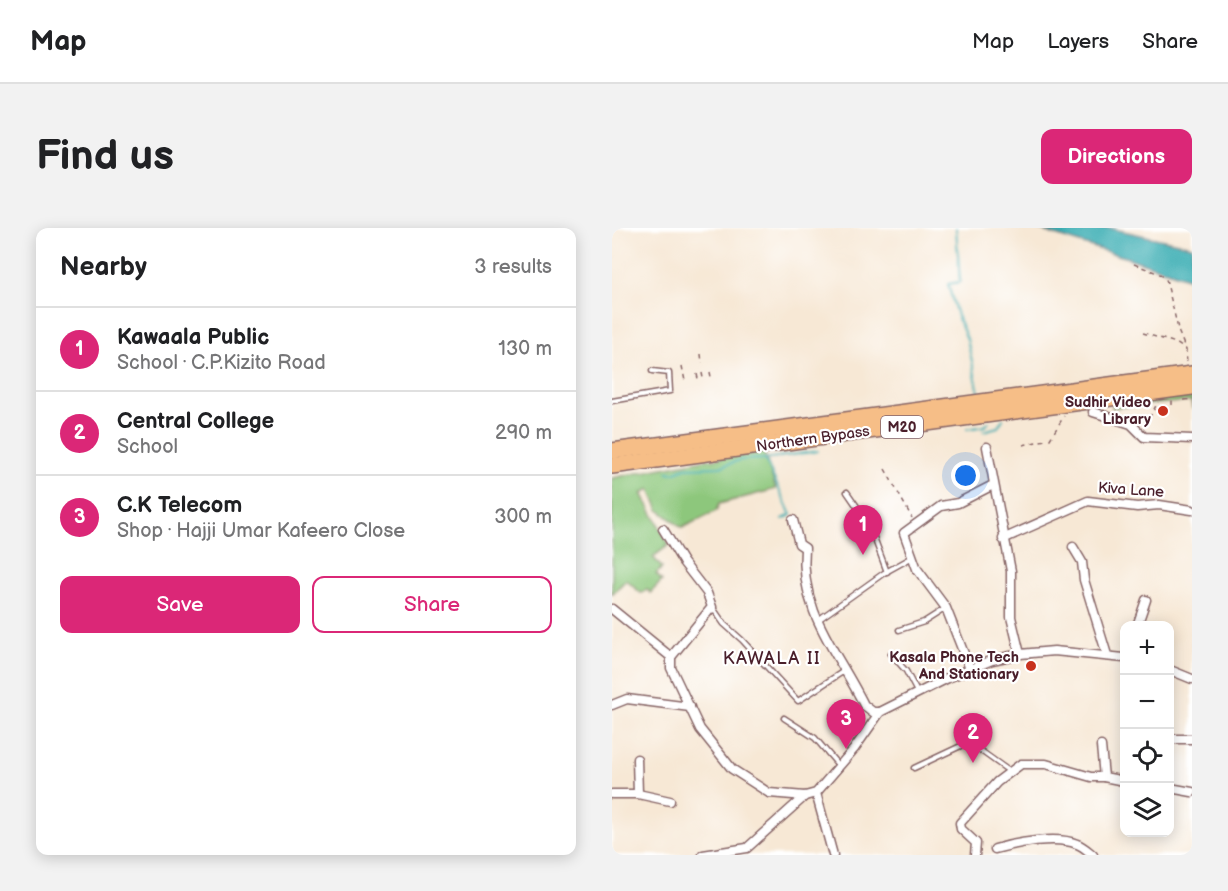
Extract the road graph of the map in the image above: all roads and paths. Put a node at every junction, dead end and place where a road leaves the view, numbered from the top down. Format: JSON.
{"nodes":[{"id":1,"x":1134,"y":264,"type":"dead end"},
{"id":2,"x":1143,"y":333,"type":"dead end"},
{"id":3,"x":1186,"y":350,"type":"junction"},
{"id":4,"x":700,"y":354,"type":"dead end"},
{"id":5,"x":702,"y":363,"type":"dead end"},
{"id":6,"x":682,"y":366,"type":"dead end"},
{"id":7,"x":652,"y":371,"type":"dead end"},
{"id":8,"x":710,"y":372,"type":"dead end"},
{"id":9,"x":702,"y":373,"type":"dead end"},
{"id":10,"x":697,"y":374,"type":"dead end"},
{"id":11,"x":711,"y":377,"type":"dead end"},
{"id":12,"x":703,"y":378,"type":"dead end"},
{"id":13,"x":1189,"y":378,"type":"edge"},
{"id":14,"x":698,"y":379,"type":"dead end"},
{"id":15,"x":685,"y":381,"type":"dead end"},
{"id":16,"x":612,"y":401,"type":"edge"},
{"id":17,"x":1158,"y":402,"type":"dead end"},
{"id":18,"x":1093,"y":412,"type":"dead end"},
{"id":19,"x":1068,"y":414,"type":"dead end"},
{"id":20,"x":1142,"y":436,"type":"junction"},
{"id":21,"x":1192,"y":439,"type":"edge"},
{"id":22,"x":1023,"y":445,"type":"dead end"},
{"id":23,"x":987,"y":447,"type":"dead end"},
{"id":24,"x":612,"y":451,"type":"edge"},
{"id":25,"x":612,"y":466,"type":"edge"},
{"id":26,"x":885,"y":469,"type":"dead end"},
{"id":27,"x":993,"y":485,"type":"junction"},
{"id":28,"x":847,"y":492,"type":"dead end"},
{"id":29,"x":1192,"y":510,"type":"edge"},
{"id":30,"x":793,"y":520,"type":"dead end"},
{"id":31,"x":914,"y":524,"type":"junction"},
{"id":32,"x":663,"y":529,"type":"dead end"},
{"id":33,"x":1003,"y":539,"type":"junction"},
{"id":34,"x":1073,"y":547,"type":"dead end"},
{"id":35,"x":912,"y":558,"type":"junction"},
{"id":36,"x":886,"y":572,"type":"junction"},
{"id":37,"x":1146,"y":600,"type":"dead end"},
{"id":38,"x":712,"y":607,"type":"junction"},
{"id":39,"x":946,"y":608,"type":"junction"},
{"id":40,"x":612,"y":609,"type":"edge"},
{"id":41,"x":818,"y":620,"type":"junction"},
{"id":42,"x":1139,"y":621,"type":"edge"},
{"id":43,"x":899,"y":630,"type":"dead end"},
{"id":44,"x":891,"y":654,"type":"dead end"},
{"id":45,"x":1020,"y":654,"type":"junction"},
{"id":46,"x":1107,"y":655,"type":"junction"},
{"id":47,"x":671,"y":657,"type":"junction"},
{"id":48,"x":1120,"y":657,"type":"edge"},
{"id":49,"x":970,"y":669,"type":"junction"},
{"id":50,"x":844,"y":671,"type":"junction"},
{"id":51,"x":1174,"y":672,"type":"edge"},
{"id":52,"x":1192,"y":679,"type":"edge"},
{"id":53,"x":917,"y":692,"type":"junction"},
{"id":54,"x":612,"y":705,"type":"edge"},
{"id":55,"x":690,"y":707,"type":"junction"},
{"id":56,"x":880,"y":712,"type":"junction"},
{"id":57,"x":784,"y":718,"type":"dead end"},
{"id":58,"x":1175,"y":739,"type":"dead end"},
{"id":59,"x":1192,"y":740,"type":"edge"},
{"id":60,"x":1101,"y":746,"type":"dead end"},
{"id":61,"x":637,"y":759,"type":"dead end"},
{"id":62,"x":839,"y":766,"type":"junction"},
{"id":63,"x":914,"y":768,"type":"dead end"},
{"id":64,"x":1009,"y":771,"type":"junction"},
{"id":65,"x":1104,"y":777,"type":"junction"},
{"id":66,"x":1120,"y":780,"type":"edge"},
{"id":67,"x":1174,"y":789,"type":"edge"},
{"id":68,"x":1192,"y":792,"type":"edge"},
{"id":69,"x":816,"y":793,"type":"junction"},
{"id":70,"x":612,"y":794,"type":"edge"},
{"id":71,"x":638,"y":794,"type":"junction"},
{"id":72,"x":805,"y":796,"type":"junction"},
{"id":73,"x":670,"y":801,"type":"dead end"},
{"id":74,"x":995,"y":849,"type":"dead end"},
{"id":75,"x":746,"y":851,"type":"edge"},
{"id":76,"x":703,"y":855,"type":"edge"},
{"id":77,"x":833,"y":855,"type":"edge"},
{"id":78,"x":975,"y":855,"type":"edge"},
{"id":79,"x":1093,"y":855,"type":"edge"}],
"edges":[{"from":1,"to":3,"type":"path"},
{"from":2,"to":3,"type":"path"},
{"from":3,"to":13,"type":"path"},
{"from":4,"to":5,"type":"path"},
{"from":6,"to":15,"type":"path"},
{"from":7,"to":16,"type":"lane"},
{"from":8,"to":11,"type":"path"},
{"from":9,"to":12,"type":"path"},
{"from":10,"to":14,"type":"path"},
{"from":13,"to":24,"type":"highway","name":"Northern Bypass"},
{"from":13,"to":25,"type":"highway","name":"Northern Bypass","number":"M20"},
{"from":17,"to":20,"type":"path"},
{"from":18,"to":20,"type":"street"},
{"from":19,"to":22,"type":"path"},
{"from":20,"to":21,"type":"street"},
{"from":23,"to":27,"type":"street"},
{"from":26,"to":31,"type":"path"},
{"from":27,"to":31,"type":"street"},
{"from":27,"to":33,"type":"street"},
{"from":28,"to":36,"type":"lane"},
{"from":29,"to":33,"type":"street","name":"Kiva Lane"},
{"from":30,"to":41,"type":"street"},
{"from":31,"to":35,"type":"street"},
{"from":32,"to":38,"type":"street"},
{"from":33,"to":45,"type":"street"},
{"from":34,"to":46,"type":"street"},
{"from":35,"to":36,"type":"lane"},
{"from":35,"to":39,"type":"street"},
{"from":36,"to":41,"type":"lane"},
{"from":37,"to":42,"type":"street"},
{"from":38,"to":47,"type":"street"},
{"from":38,"to":50,"type":"lane"},
{"from":39,"to":43,"type":"lane"},
{"from":39,"to":49,"type":"street"},
{"from":40,"to":47,"type":"street"},
{"from":41,"to":50,"type":"street"},
{"from":44,"to":53,"type":"lane"},
{"from":45,"to":46,"type":"street"},
{"from":45,"to":49,"type":"street"},
{"from":46,"to":48,"type":"street"},
{"from":47,"to":55,"type":"street"},
{"from":49,"to":53,"type":"street"},
{"from":50,"to":56,"type":"street"},
{"from":51,"to":52,"type":"street"},
{"from":53,"to":56,"type":"street"},
{"from":54,"to":55,"type":"street"},
{"from":55,"to":72,"type":"street"},
{"from":56,"to":62,"type":"street"},
{"from":57,"to":62,"type":"lane"},
{"from":58,"to":59,"type":"street"},
{"from":60,"to":65,"type":"street"},
{"from":61,"to":71,"type":"street"},
{"from":62,"to":69,"type":"street"},
{"from":63,"to":64,"type":"lane"},
{"from":64,"to":65,"type":"street"},
{"from":64,"to":78,"type":"street"},
{"from":65,"to":66,"type":"street"},
{"from":67,"to":68,"type":"street"},
{"from":69,"to":72,"type":"street"},
{"from":69,"to":77,"type":"street"},
{"from":70,"to":71,"type":"street"},
{"from":71,"to":73,"type":"street"},
{"from":72,"to":75,"type":"street"},
{"from":74,"to":79,"type":"street"},
{"from":75,"to":76,"type":"street"}]}
